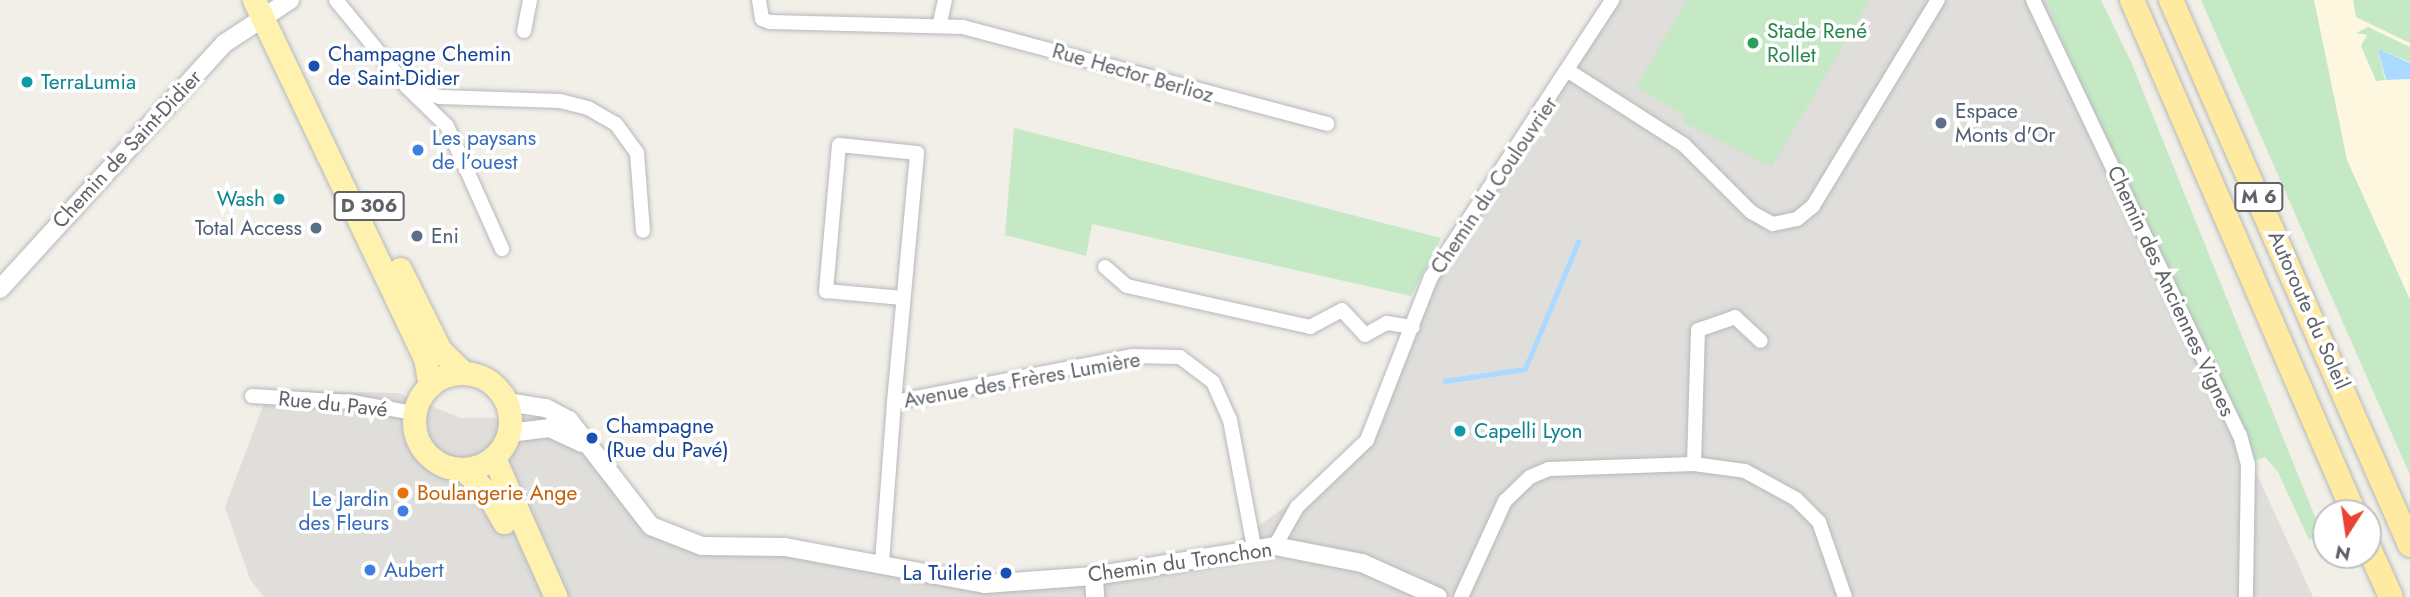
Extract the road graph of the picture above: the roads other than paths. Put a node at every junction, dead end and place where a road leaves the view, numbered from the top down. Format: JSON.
{"nodes":[{"id":1,"x":336,"y":0,"type":"edge"},
{"id":2,"x":530,"y":0,"type":"edge"},
{"id":3,"x":759,"y":0,"type":"edge"},
{"id":4,"x":945,"y":0,"type":"edge"},
{"id":5,"x":1612,"y":0,"type":"edge"},
{"id":6,"x":1938,"y":0,"type":"edge"},
{"id":7,"x":2033,"y":0,"type":"edge"},
{"id":8,"x":2132,"y":0,"type":"edge"},
{"id":9,"x":2171,"y":0,"type":"edge"},
{"id":10,"x":270,"y":6,"type":"edge"},
{"id":11,"x":940,"y":23,"type":"junction"},
{"id":12,"x":524,"y":31,"type":"dead end"},
{"id":13,"x":280,"y":36,"type":"junction"},
{"id":14,"x":1570,"y":72,"type":"junction"},
{"id":15,"x":407,"y":88,"type":"junction"},
{"id":16,"x":1327,"y":124,"type":"dead end"},
{"id":17,"x":643,"y":231,"type":"dead end"},
{"id":18,"x":502,"y":249,"type":"dead end"},
{"id":19,"x":1105,"y":267,"type":"dead end"},
{"id":20,"x":0,"y":289,"type":"edge"},
{"id":21,"x":903,"y":298,"type":"junction"},
{"id":22,"x":1413,"y":327,"type":"junction"},
{"id":23,"x":1761,"y":341,"type":"dead end"},
{"id":24,"x":463,"y":372,"type":"junction"},
{"id":25,"x":430,"y":385,"type":"junction"},
{"id":26,"x":2348,"y":395,"type":"junction"},
{"id":27,"x":252,"y":396,"type":"dead end"},
{"id":28,"x":507,"y":402,"type":"junction"},
{"id":29,"x":894,"y":402,"type":"junction"},
{"id":30,"x":414,"y":414,"type":"junction"},
{"id":31,"x":509,"y":433,"type":"junction"},
{"id":32,"x":582,"y":443,"type":"junction"},
{"id":33,"x":494,"y":458,"type":"junction"},
{"id":34,"x":2330,"y":461,"type":"junction"},
{"id":35,"x":1694,"y":464,"type":"junction"},
{"id":36,"x":464,"y":470,"type":"junction"},
{"id":37,"x":2342,"y":499,"type":"edge"},
{"id":38,"x":2348,"y":499,"type":"edge"},
{"id":39,"x":2410,"y":517,"type":"edge"},
{"id":40,"x":2410,"y":544,"type":"edge"},
{"id":41,"x":1275,"y":546,"type":"junction"},
{"id":42,"x":1254,"y":547,"type":"junction"},
{"id":43,"x":882,"y":562,"type":"junction"},
{"id":44,"x":2366,"y":569,"type":"edge"},
{"id":45,"x":2379,"y":569,"type":"edge"},
{"id":46,"x":1094,"y":576,"type":"junction"},
{"id":47,"x":540,"y":597,"type":"edge"},
{"id":48,"x":555,"y":597,"type":"edge"},
{"id":49,"x":1095,"y":597,"type":"edge"},
{"id":50,"x":1438,"y":597,"type":"edge"},
{"id":51,"x":1461,"y":597,"type":"edge"},
{"id":52,"x":1845,"y":597,"type":"edge"},
{"id":53,"x":2246,"y":597,"type":"edge"},
{"id":54,"x":2375,"y":597,"type":"edge"},
{"id":55,"x":2391,"y":597,"type":"edge"}],
"edges":[{"from":1,"to":15,"type":"street"},
{"from":2,"to":12,"type":"street"},
{"from":3,"to":11,"type":"street","name":"Rue Hector Berlioz"},
{"from":4,"to":11,"type":"street"},
{"from":5,"to":14,"type":"street","name":"Chemin du Coulouvrier"},
{"from":6,"to":14,"type":"street"},
{"from":7,"to":53,"type":"street","name":"Chemin des Anciennes Vignes"},
{"from":8,"to":34,"type":"highway","name":"Autoroute du Soleil","number":"M 6"},
{"from":9,"to":26,"type":"highway","name":"Autoroute du Soleil","number":"M 6"},
{"from":10,"to":13,"type":"main road"},
{"from":10,"to":20,"type":"street","name":"Chemin de Saint-Didier"},
{"from":11,"to":16,"type":"street","name":"Rue Hector Berlioz"},
{"from":13,"to":24,"type":"main road","number":"D 306"},
{"from":13,"to":25,"type":"main road","number":"D 306"},
{"from":14,"to":22,"type":"street","name":"Chemin du Coulouvrier"},
{"from":15,"to":17,"type":"street"},
{"from":15,"to":18,"type":"street"},
{"from":19,"to":22,"type":"street"},
{"from":21,"to":21,"type":"street"},
{"from":21,"to":29,"type":"street"},
{"from":22,"to":41,"type":"street","name":"Chemin du Coulouvrier"},
{"from":23,"to":35,"type":"street"},
{"from":24,"to":25,"type":"main road"},
{"from":24,"to":28,"type":"main road"},
{"from":25,"to":30,"type":"main road"},
{"from":26,"to":39,"type":"highway"},
{"from":26,"to":40,"type":"highway","name":"Autoroute du Soleil","number":"M 6"},
{"from":27,"to":30,"type":"street","name":"Rue du Pavé"},
{"from":28,"to":31,"type":"main road"},
{"from":28,"to":32,"type":"street","name":"Chemin du Tronchon"},
{"from":29,"to":42,"type":"street","name":"Avenue des Frères Lumière"},
{"from":29,"to":43,"type":"street","name":"Avenue des Frères Lumière"},
{"from":30,"to":36,"type":"main road"},
{"from":31,"to":32,"type":"street","name":"Chemin du Tronchon"},
{"from":31,"to":33,"type":"main road"},
{"from":32,"to":43,"type":"street","name":"Chemin du Tronchon"},
{"from":33,"to":36,"type":"main road"},
{"from":33,"to":48,"type":"main road"},
{"from":34,"to":37,"type":"highway"},
{"from":34,"to":38,"type":"highway","name":"Autoroute du Soleil","number":"M 6"},
{"from":35,"to":51,"type":"street"},
{"from":35,"to":52,"type":"street"},
{"from":36,"to":47,"type":"main road"},
{"from":41,"to":42,"type":"street","name":"Chemin du Tronchon"},
{"from":41,"to":50,"type":"street","name":"Chemin du Tronchon"},
{"from":42,"to":46,"type":"street","name":"Chemin du Tronchon"},
{"from":43,"to":46,"type":"street","name":"Chemin du Tronchon"},
{"from":44,"to":54,"type":"highway"},
{"from":45,"to":55,"type":"highway"},
{"from":46,"to":49,"type":"street"}]}
